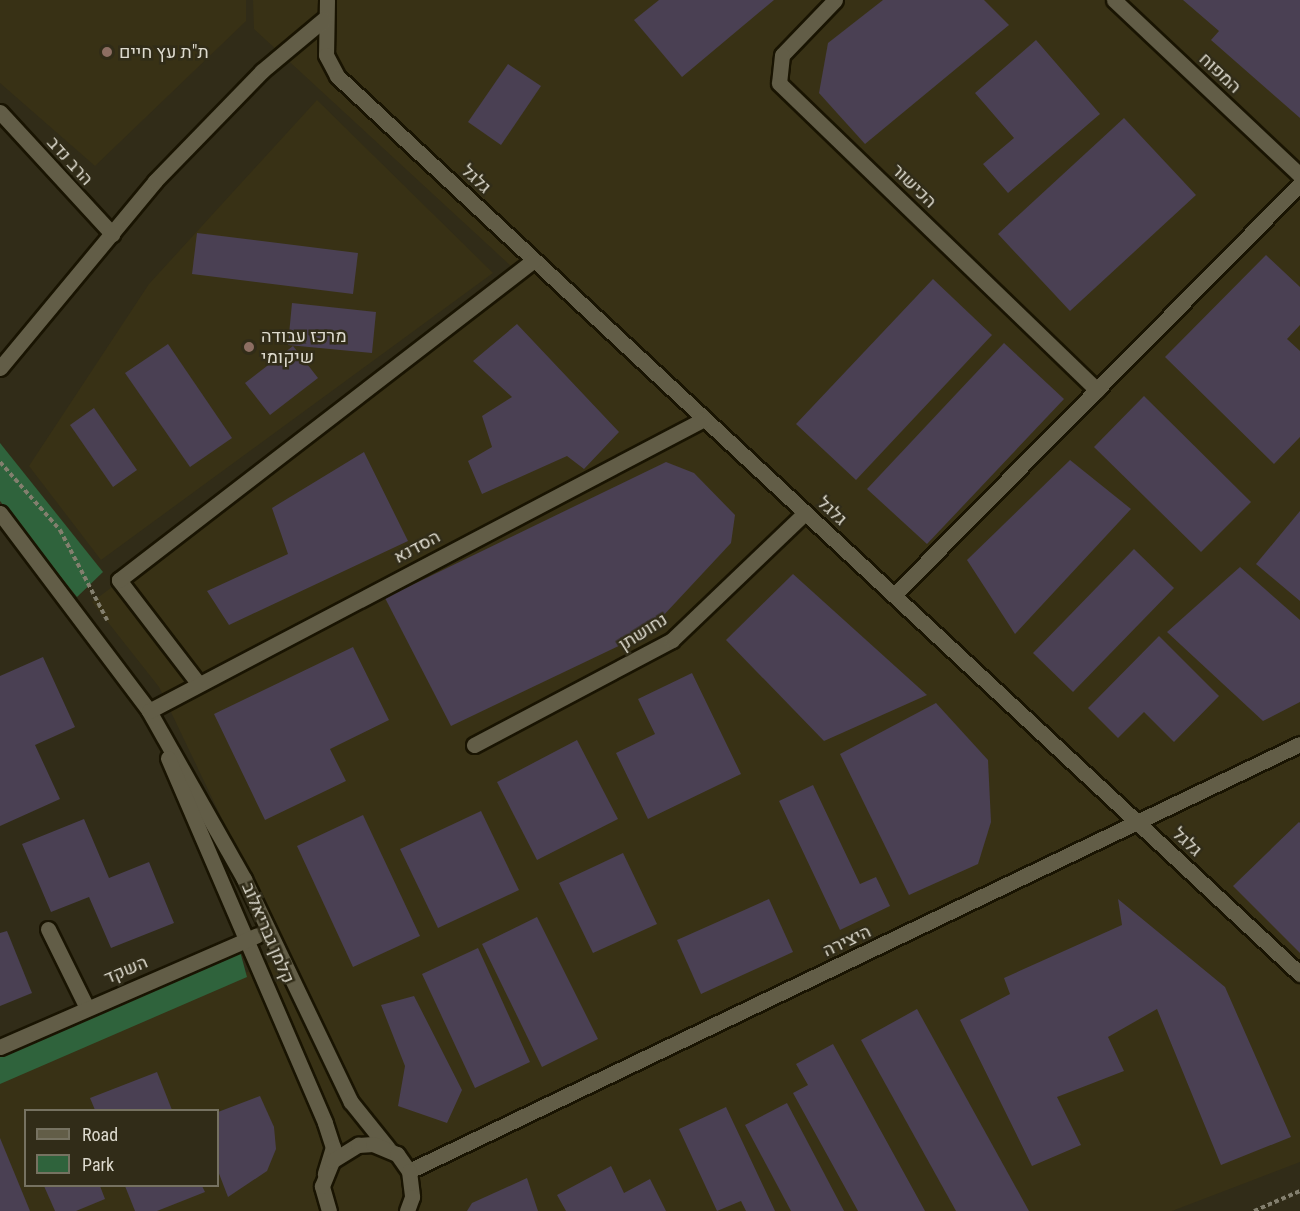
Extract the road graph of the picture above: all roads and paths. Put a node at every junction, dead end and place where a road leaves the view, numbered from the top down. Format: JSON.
{"nodes":[{"id":1,"x":327,"y":0,"type":"edge"},
{"id":2,"x":835,"y":0,"type":"edge"},
{"id":3,"x":1114,"y":0,"type":"edge"},
{"id":4,"x":323,"y":20,"type":"junction"},
{"id":5,"x":0,"y":112,"type":"edge"},
{"id":6,"x":1300,"y":175,"type":"edge"},
{"id":7,"x":1300,"y":184,"type":"edge"},
{"id":8,"x":112,"y":234,"type":"junction"},
{"id":9,"x":534,"y":260,"type":"junction"},
{"id":10,"x":0,"y":368,"type":"edge"},
{"id":11,"x":1097,"y":390,"type":"junction"},
{"id":12,"x":704,"y":419,"type":"junction"},
{"id":13,"x":0,"y":462,"type":"edge"},
{"id":14,"x":0,"y":513,"type":"edge"},
{"id":15,"x":805,"y":513,"type":"junction"},
{"id":16,"x":894,"y":596,"type":"junction"},
{"id":17,"x":110,"y":627,"type":"dead end"},
{"id":18,"x":198,"y":683,"type":"junction"},
{"id":19,"x":149,"y":711,"type":"junction"},
{"id":20,"x":1300,"y":744,"type":"edge"},
{"id":21,"x":474,"y":746,"type":"dead end"},
{"id":22,"x":1139,"y":824,"type":"junction"},
{"id":23,"x":48,"y":929,"type":"dead end"},
{"id":24,"x":268,"y":930,"type":"junction"},
{"id":25,"x":249,"y":938,"type":"junction"},
{"id":26,"x":1300,"y":974,"type":"edge"},
{"id":27,"x":87,"y":1008,"type":"junction"},
{"id":28,"x":0,"y":1047,"type":"edge"},
{"id":29,"x":388,"y":1148,"type":"junction"},
{"id":30,"x":409,"y":1171,"type":"junction"},
{"id":31,"x":325,"y":1174,"type":"junction"},
{"id":32,"x":1300,"y":1191,"type":"edge"},
{"id":33,"x":408,"y":1210,"type":"edge"},
{"id":34,"x":327,"y":1211,"type":"edge"},
{"id":35,"x":1254,"y":1211,"type":"edge"}],
"edges":[{"from":1,"to":4,"type":"street"},
{"from":2,"to":11,"type":"street","name":"הכישור"},
{"from":3,"to":6,"type":"street","name":"המפוח"},
{"from":4,"to":8,"type":"street"},
{"from":4,"to":9,"type":"street","name":"גלגל"},
{"from":5,"to":8,"type":"street","name":"הרב נדב"},
{"from":7,"to":11,"type":"street"},
{"from":8,"to":10,"type":"street"},
{"from":9,"to":12,"type":"street","name":"גלגל"},
{"from":9,"to":18,"type":"street"},
{"from":11,"to":16,"type":"street"},
{"from":12,"to":15,"type":"street","name":"גלגל"},
{"from":12,"to":18,"type":"street","name":"הסדנא"},
{"from":13,"to":17,"type":"path"},
{"from":14,"to":19,"type":"street","name":"קלמן גבריאלוב"},
{"from":15,"to":16,"type":"street","name":"גלגל"},
{"from":15,"to":21,"type":"street","name":"נחושתן"},
{"from":16,"to":22,"type":"street","name":"גלגל"},
{"from":18,"to":19,"type":"street","name":"הסדנא"},
{"from":19,"to":24,"type":"street","name":"קלמן גבריאלוב"},
{"from":19,"to":25,"type":"street","name":"קלמן גבריאלוב"},
{"from":20,"to":22,"type":"street","name":"היצירה"},
{"from":22,"to":26,"type":"street","name":"גלגל"},
{"from":22,"to":30,"type":"street","name":"היצירה"},
{"from":23,"to":27,"type":"street"},
{"from":24,"to":25,"type":"street","name":"השקד"},
{"from":24,"to":29,"type":"street","name":"קלמן גבריאלוב"},
{"from":25,"to":27,"type":"street","name":"השקד"},
{"from":25,"to":31,"type":"street","name":"קלמן גבריאלוב"},
{"from":27,"to":28,"type":"street","name":"השקד"},
{"from":29,"to":30,"type":"street","name":"קלמן גבריאלוב"},
{"from":29,"to":31,"type":"street"},
{"from":30,"to":33,"type":"street"},
{"from":31,"to":34,"type":"street","name":"קלמן גבריאלוב"},
{"from":32,"to":35,"type":"path"}]}
